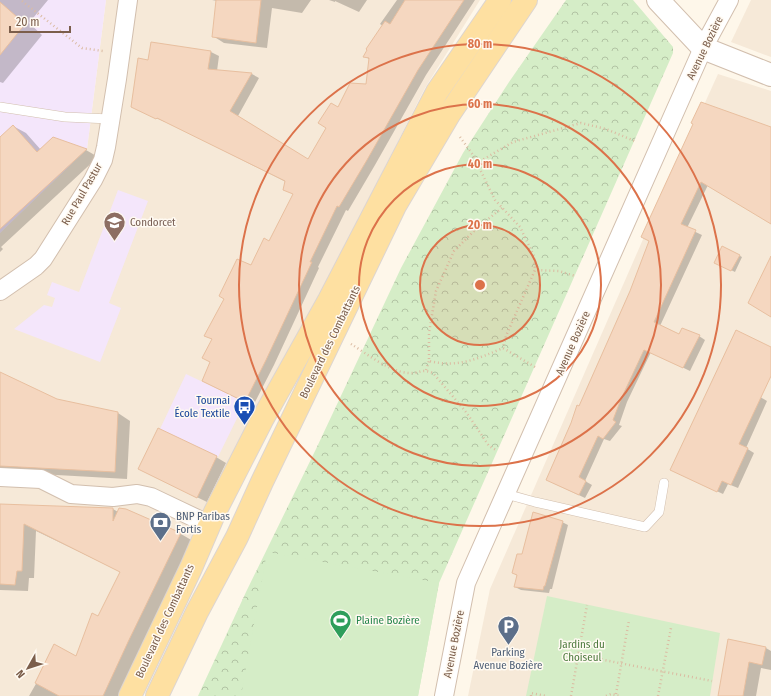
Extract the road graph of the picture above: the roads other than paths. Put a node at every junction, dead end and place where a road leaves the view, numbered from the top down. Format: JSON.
{"nodes":[{"id":1,"x":128,"y":0,"type":"edge"},
{"id":2,"x":500,"y":0,"type":"edge"},
{"id":3,"x":526,"y":0,"type":"edge"},
{"id":4,"x":658,"y":0,"type":"edge"},
{"id":5,"x":729,"y":0,"type":"edge"},
{"id":6,"x":703,"y":48,"type":"junction"},
{"id":7,"x":771,"y":75,"type":"edge"},
{"id":8,"x":0,"y":107,"type":"edge"},
{"id":9,"x":110,"y":119,"type":"junction"},
{"id":10,"x":0,"y":291,"type":"edge"},
{"id":11,"x":0,"y":477,"type":"edge"},
{"id":12,"x":664,"y":483,"type":"dead end"},
{"id":13,"x":506,"y":494,"type":"junction"},
{"id":14,"x":210,"y":525,"type":"junction"},
{"id":15,"x":130,"y":696,"type":"edge"},
{"id":16,"x":157,"y":696,"type":"edge"},
{"id":17,"x":444,"y":696,"type":"edge"}],
"edges":[{"from":1,"to":9,"type":"street","name":"Rue Paul Pastur"},
{"from":2,"to":14,"type":"main road","name":"Boulevard des Combattants"},
{"from":3,"to":16,"type":"main road","name":"Boulevard des Combattants"},
{"from":4,"to":6,"type":"street"},
{"from":5,"to":6,"type":"street","name":"Avenue Bozière"},
{"from":6,"to":7,"type":"street"},
{"from":6,"to":13,"type":"street","name":"Avenue Bozière"},
{"from":8,"to":9,"type":"lane"},
{"from":9,"to":10,"type":"street","name":"Rue Paul Pastur"},
{"from":11,"to":14,"type":"street"},
{"from":12,"to":13,"type":"lane"},
{"from":13,"to":17,"type":"street","name":"Avenue Bozière"},
{"from":14,"to":15,"type":"main road","name":"Boulevard des Combattants"}]}
